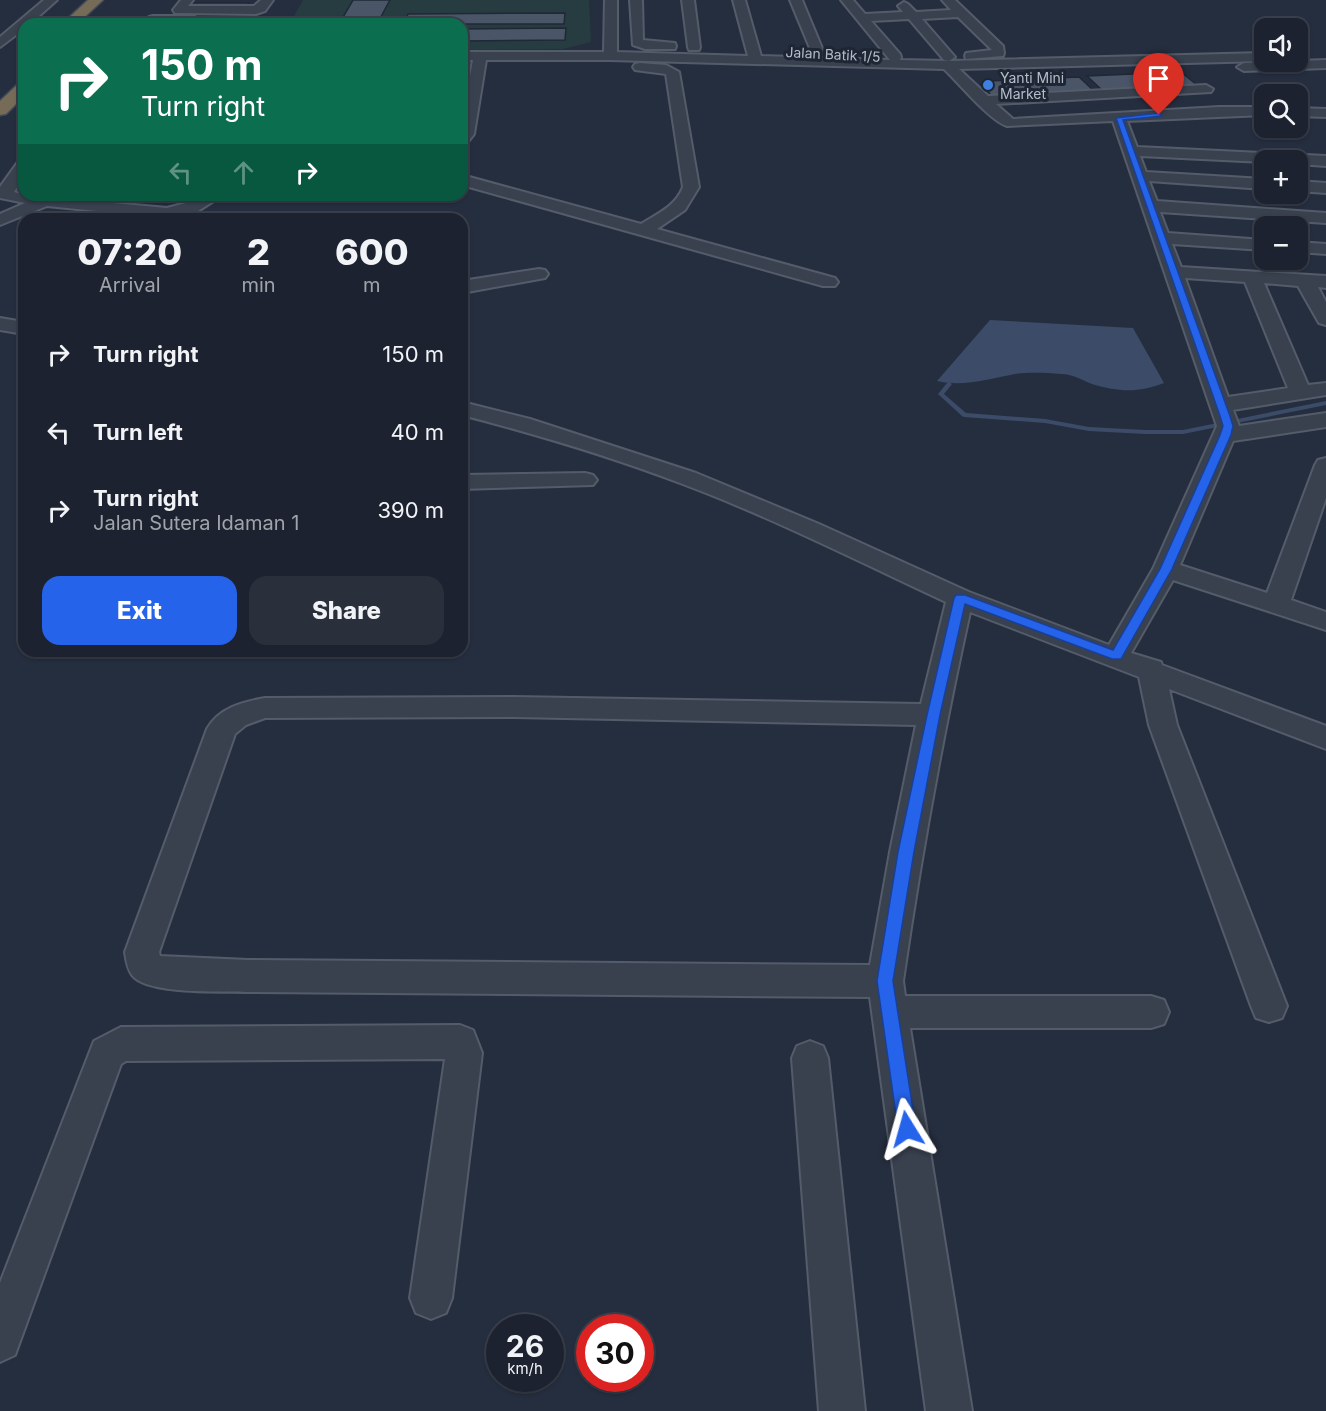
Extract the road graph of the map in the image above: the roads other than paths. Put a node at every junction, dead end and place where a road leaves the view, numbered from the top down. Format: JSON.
{"nodes":[{"id":1,"x":51,"y":0,"type":"edge"},
{"id":2,"x":187,"y":0,"type":"edge"},
{"id":3,"x":267,"y":0,"type":"edge"},
{"id":4,"x":611,"y":0,"type":"edge"},
{"id":5,"x":636,"y":0,"type":"edge"},
{"id":6,"x":688,"y":0,"type":"edge"},
{"id":7,"x":739,"y":0,"type":"edge"},
{"id":8,"x":796,"y":0,"type":"edge"},
{"id":9,"x":847,"y":0,"type":"edge"},
{"id":10,"x":898,"y":0,"type":"edge"},
{"id":11,"x":948,"y":0,"type":"edge"},
{"id":12,"x":101,"y":4,"type":"edge"},
{"id":13,"x":165,"y":7,"type":"dead end"},
{"id":14,"x":961,"y":13,"type":"junction"},
{"id":15,"x":913,"y":15,"type":"junction"},
{"id":16,"x":30,"y":18,"type":"edge"},
{"id":17,"x":79,"y":18,"type":"edge"},
{"id":18,"x":93,"y":18,"type":"edge"},
{"id":19,"x":155,"y":18,"type":"edge"},
{"id":20,"x":863,"y":18,"type":"junction"},
{"id":21,"x":18,"y":28,"type":"edge"},
{"id":22,"x":0,"y":43,"type":"edge"},
{"id":23,"x":694,"y":47,"type":"junction"},
{"id":24,"x":818,"y":53,"type":"junction"},
{"id":25,"x":754,"y":55,"type":"junction"},
{"id":26,"x":610,"y":56,"type":"junction"},
{"id":27,"x":1308,"y":56,"type":"edge"},
{"id":28,"x":1326,"y":56,"type":"edge"},
{"id":29,"x":895,"y":57,"type":"junction"},
{"id":30,"x":468,"y":58,"type":"edge"},
{"id":31,"x":479,"y":61,"type":"junction"},
{"id":32,"x":949,"y":61,"type":"junction"},
{"id":33,"x":468,"y":64,"type":"edge"},
{"id":34,"x":1326,"y":64,"type":"edge"},
{"id":35,"x":1308,"y":65,"type":"edge"},
{"id":36,"x":1254,"y":67,"type":"edge"},
{"id":37,"x":1254,"y":67,"type":"edge"},
{"id":38,"x":1192,"y":68,"type":"junction"},
{"id":39,"x":960,"y":78,"type":"junction"},
{"id":40,"x":1087,"y":80,"type":"dead end"},
{"id":41,"x":18,"y":82,"type":"edge"},
{"id":42,"x":18,"y":84,"type":"edge"},
{"id":43,"x":0,"y":89,"type":"edge"},
{"id":44,"x":1206,"y":89,"type":"junction"},
{"id":45,"x":1102,"y":94,"type":"junction"},
{"id":46,"x":982,"y":100,"type":"junction"},
{"id":47,"x":0,"y":111,"type":"edge"},
{"id":48,"x":1219,"y":111,"type":"junction"},
{"id":49,"x":1254,"y":111,"type":"edge"},
{"id":50,"x":1308,"y":113,"type":"edge"},
{"id":51,"x":1326,"y":114,"type":"edge"},
{"id":52,"x":1119,"y":118,"type":"junction"},
{"id":53,"x":468,"y":128,"type":"edge"},
{"id":54,"x":1131,"y":151,"type":"junction"},
{"id":55,"x":1326,"y":161,"type":"edge"},
{"id":56,"x":18,"y":173,"type":"edge"},
{"id":57,"x":1139,"y":176,"type":"junction"},
{"id":58,"x":468,"y":182,"type":"edge"},
{"id":59,"x":1254,"y":183,"type":"edge"},
{"id":60,"x":1308,"y":187,"type":"edge"},
{"id":61,"x":1326,"y":188,"type":"edge"},
{"id":62,"x":18,"y":199,"type":"edge"},
{"id":63,"x":44,"y":201,"type":"joint"},
{"id":64,"x":204,"y":201,"type":"edge"},
{"id":65,"x":1151,"y":206,"type":"junction"},
{"id":66,"x":141,"y":213,"type":"edge"},
{"id":67,"x":174,"y":213,"type":"edge"},
{"id":68,"x":1326,"y":218,"type":"edge"},
{"id":69,"x":0,"y":220,"type":"edge"},
{"id":70,"x":645,"y":229,"type":"junction"},
{"id":71,"x":1161,"y":238,"type":"junction"},
{"id":72,"x":1254,"y":244,"type":"edge"},
{"id":73,"x":1308,"y":248,"type":"edge"},
{"id":74,"x":1326,"y":249,"type":"edge"},
{"id":75,"x":1174,"y":272,"type":"junction"},
{"id":76,"x":539,"y":274,"type":"dead end"},
{"id":77,"x":1252,"y":277,"type":"junction"},
{"id":78,"x":1305,"y":281,"type":"junction"},
{"id":79,"x":829,"y":282,"type":"dead end"},
{"id":80,"x":1326,"y":282,"type":"edge"},
{"id":81,"x":468,"y":286,"type":"edge"},
{"id":82,"x":1326,"y":319,"type":"edge"},
{"id":83,"x":0,"y":324,"type":"edge"},
{"id":84,"x":18,"y":327,"type":"edge"},
{"id":85,"x":1326,"y":389,"type":"edge"},
{"id":86,"x":1301,"y":394,"type":"junction"},
{"id":87,"x":468,"y":410,"type":"edge"},
{"id":88,"x":1326,"y":420,"type":"edge"},
{"id":89,"x":1225,"y":421,"type":"junction"},
{"id":90,"x":1326,"y":465,"type":"edge"},
{"id":91,"x":585,"y":480,"type":"dead end"},
{"id":92,"x":468,"y":482,"type":"edge"},
{"id":93,"x":1166,"y":569,"type":"junction"},
{"id":94,"x":960,"y":598,"type":"junction"},
{"id":95,"x":1276,"y":605,"type":"junction"},
{"id":96,"x":1326,"y":621,"type":"edge"},
{"id":97,"x":1116,"y":656,"type":"junction"},
{"id":98,"x":1151,"y":669,"type":"junction"},
{"id":99,"x":933,"y":715,"type":"junction"},
{"id":100,"x":1326,"y":738,"type":"edge"},
{"id":101,"x":887,"y":996,"type":"junction"},
{"id":102,"x":1269,"y":1006,"type":"dead end"},
{"id":103,"x":1150,"y":1012,"type":"dead end"},
{"id":104,"x":810,"y":1058,"type":"dead end"},
{"id":105,"x":431,"y":1298,"type":"dead end"},
{"id":106,"x":0,"y":1340,"type":"edge"},
{"id":107,"x":842,"y":1411,"type":"edge"},
{"id":108,"x":948,"y":1411,"type":"edge"}],
"edges":[{"from":1,"to":16,"type":"street"},
{"from":2,"to":3,"type":"street"},
{"from":4,"to":26,"type":"street"},
{"from":5,"to":23,"type":"street","name":"Jalan Batik 1/5"},
{"from":6,"to":23,"type":"street"},
{"from":7,"to":25,"type":"street"},
{"from":8,"to":24,"type":"street"},
{"from":9,"to":20,"type":"street"},
{"from":10,"to":15,"type":"street"},
{"from":11,"to":14,"type":"street","name":"Jalan Batik 1/5"},
{"from":12,"to":17,"type":"highway"},
{"from":12,"to":18,"type":"highway"},
{"from":13,"to":19,"type":"street"},
{"from":14,"to":15,"type":"street"},
{"from":14,"to":32,"type":"street","name":"Jalan Batik 1/5"},
{"from":15,"to":20,"type":"street"},
{"from":15,"to":32,"type":"street"},
{"from":20,"to":29,"type":"street"},
{"from":21,"to":22,"type":"street"},
{"from":23,"to":25,"type":"street","name":"Jalan Batik 1/5"},
{"from":24,"to":25,"type":"street","name":"Jalan Batik 1/5"},
{"from":24,"to":29,"type":"street","name":"Jalan Batik 1/5"},
{"from":25,"to":26,"type":"street"},
{"from":25,"to":32,"type":"street"},
{"from":26,"to":31,"type":"street"},
{"from":27,"to":28,"type":"street"},
{"from":29,"to":32,"type":"street","name":"Jalan Batik 1/5"},
{"from":30,"to":31,"type":"street"},
{"from":31,"to":33,"type":"street"},
{"from":31,"to":53,"type":"street"},
{"from":31,"to":70,"type":"street"},
{"from":32,"to":36,"type":"street"},
{"from":32,"to":39,"type":"street"},
{"from":34,"to":35,"type":"street"},
{"from":37,"to":38,"type":"street"},
{"from":38,"to":39,"type":"street"},
{"from":38,"to":44,"type":"street"},
{"from":39,"to":46,"type":"street"},
{"from":40,"to":45,"type":"street"},
{"from":41,"to":43,"type":"highway"},
{"from":42,"to":47,"type":"highway"},
{"from":44,"to":45,"type":"street"},
{"from":44,"to":48,"type":"street"},
{"from":45,"to":46,"type":"street"},
{"from":46,"to":52,"type":"street"},
{"from":48,"to":49,"type":"street"},
{"from":48,"to":52,"type":"street"},
{"from":50,"to":51,"type":"street"},
{"from":52,"to":54,"type":"street"},
{"from":54,"to":55,"type":"street"},
{"from":54,"to":57,"type":"street"},
{"from":56,"to":62,"type":"street"},
{"from":57,"to":59,"type":"street"},
{"from":57,"to":65,"type":"street"},
{"from":58,"to":70,"type":"street"},
{"from":60,"to":61,"type":"street"},
{"from":63,"to":66,"type":"street"},
{"from":63,"to":69,"type":"street"},
{"from":64,"to":67,"type":"street"},
{"from":65,"to":68,"type":"street"},
{"from":65,"to":71,"type":"street"},
{"from":70,"to":79,"type":"street"},
{"from":71,"to":72,"type":"street"},
{"from":71,"to":75,"type":"street"},
{"from":73,"to":74,"type":"street"},
{"from":75,"to":77,"type":"street"},
{"from":75,"to":89,"type":"street"},
{"from":76,"to":81,"type":"street"},
{"from":77,"to":78,"type":"street"},
{"from":77,"to":86,"type":"street"},
{"from":78,"to":80,"type":"street"},
{"from":78,"to":82,"type":"street"},
{"from":83,"to":84,"type":"street"},
{"from":85,"to":86,"type":"street"},
{"from":86,"to":89,"type":"street"},
{"from":87,"to":94,"type":"street"},
{"from":88,"to":89,"type":"street"},
{"from":89,"to":93,"type":"street"},
{"from":90,"to":95,"type":"street"},
{"from":91,"to":92,"type":"street"},
{"from":93,"to":95,"type":"street"},
{"from":93,"to":97,"type":"street"},
{"from":94,"to":97,"type":"street"},
{"from":94,"to":99,"type":"street"},
{"from":95,"to":96,"type":"street"},
{"from":97,"to":98,"type":"street"},
{"from":98,"to":100,"type":"street"},
{"from":98,"to":102,"type":"street"},
{"from":99,"to":101,"type":"street"},
{"from":99,"to":101,"type":"street"},
{"from":101,"to":103,"type":"street"},
{"from":101,"to":108,"type":"street"},
{"from":104,"to":107,"type":"street"},
{"from":105,"to":106,"type":"street"}]}
